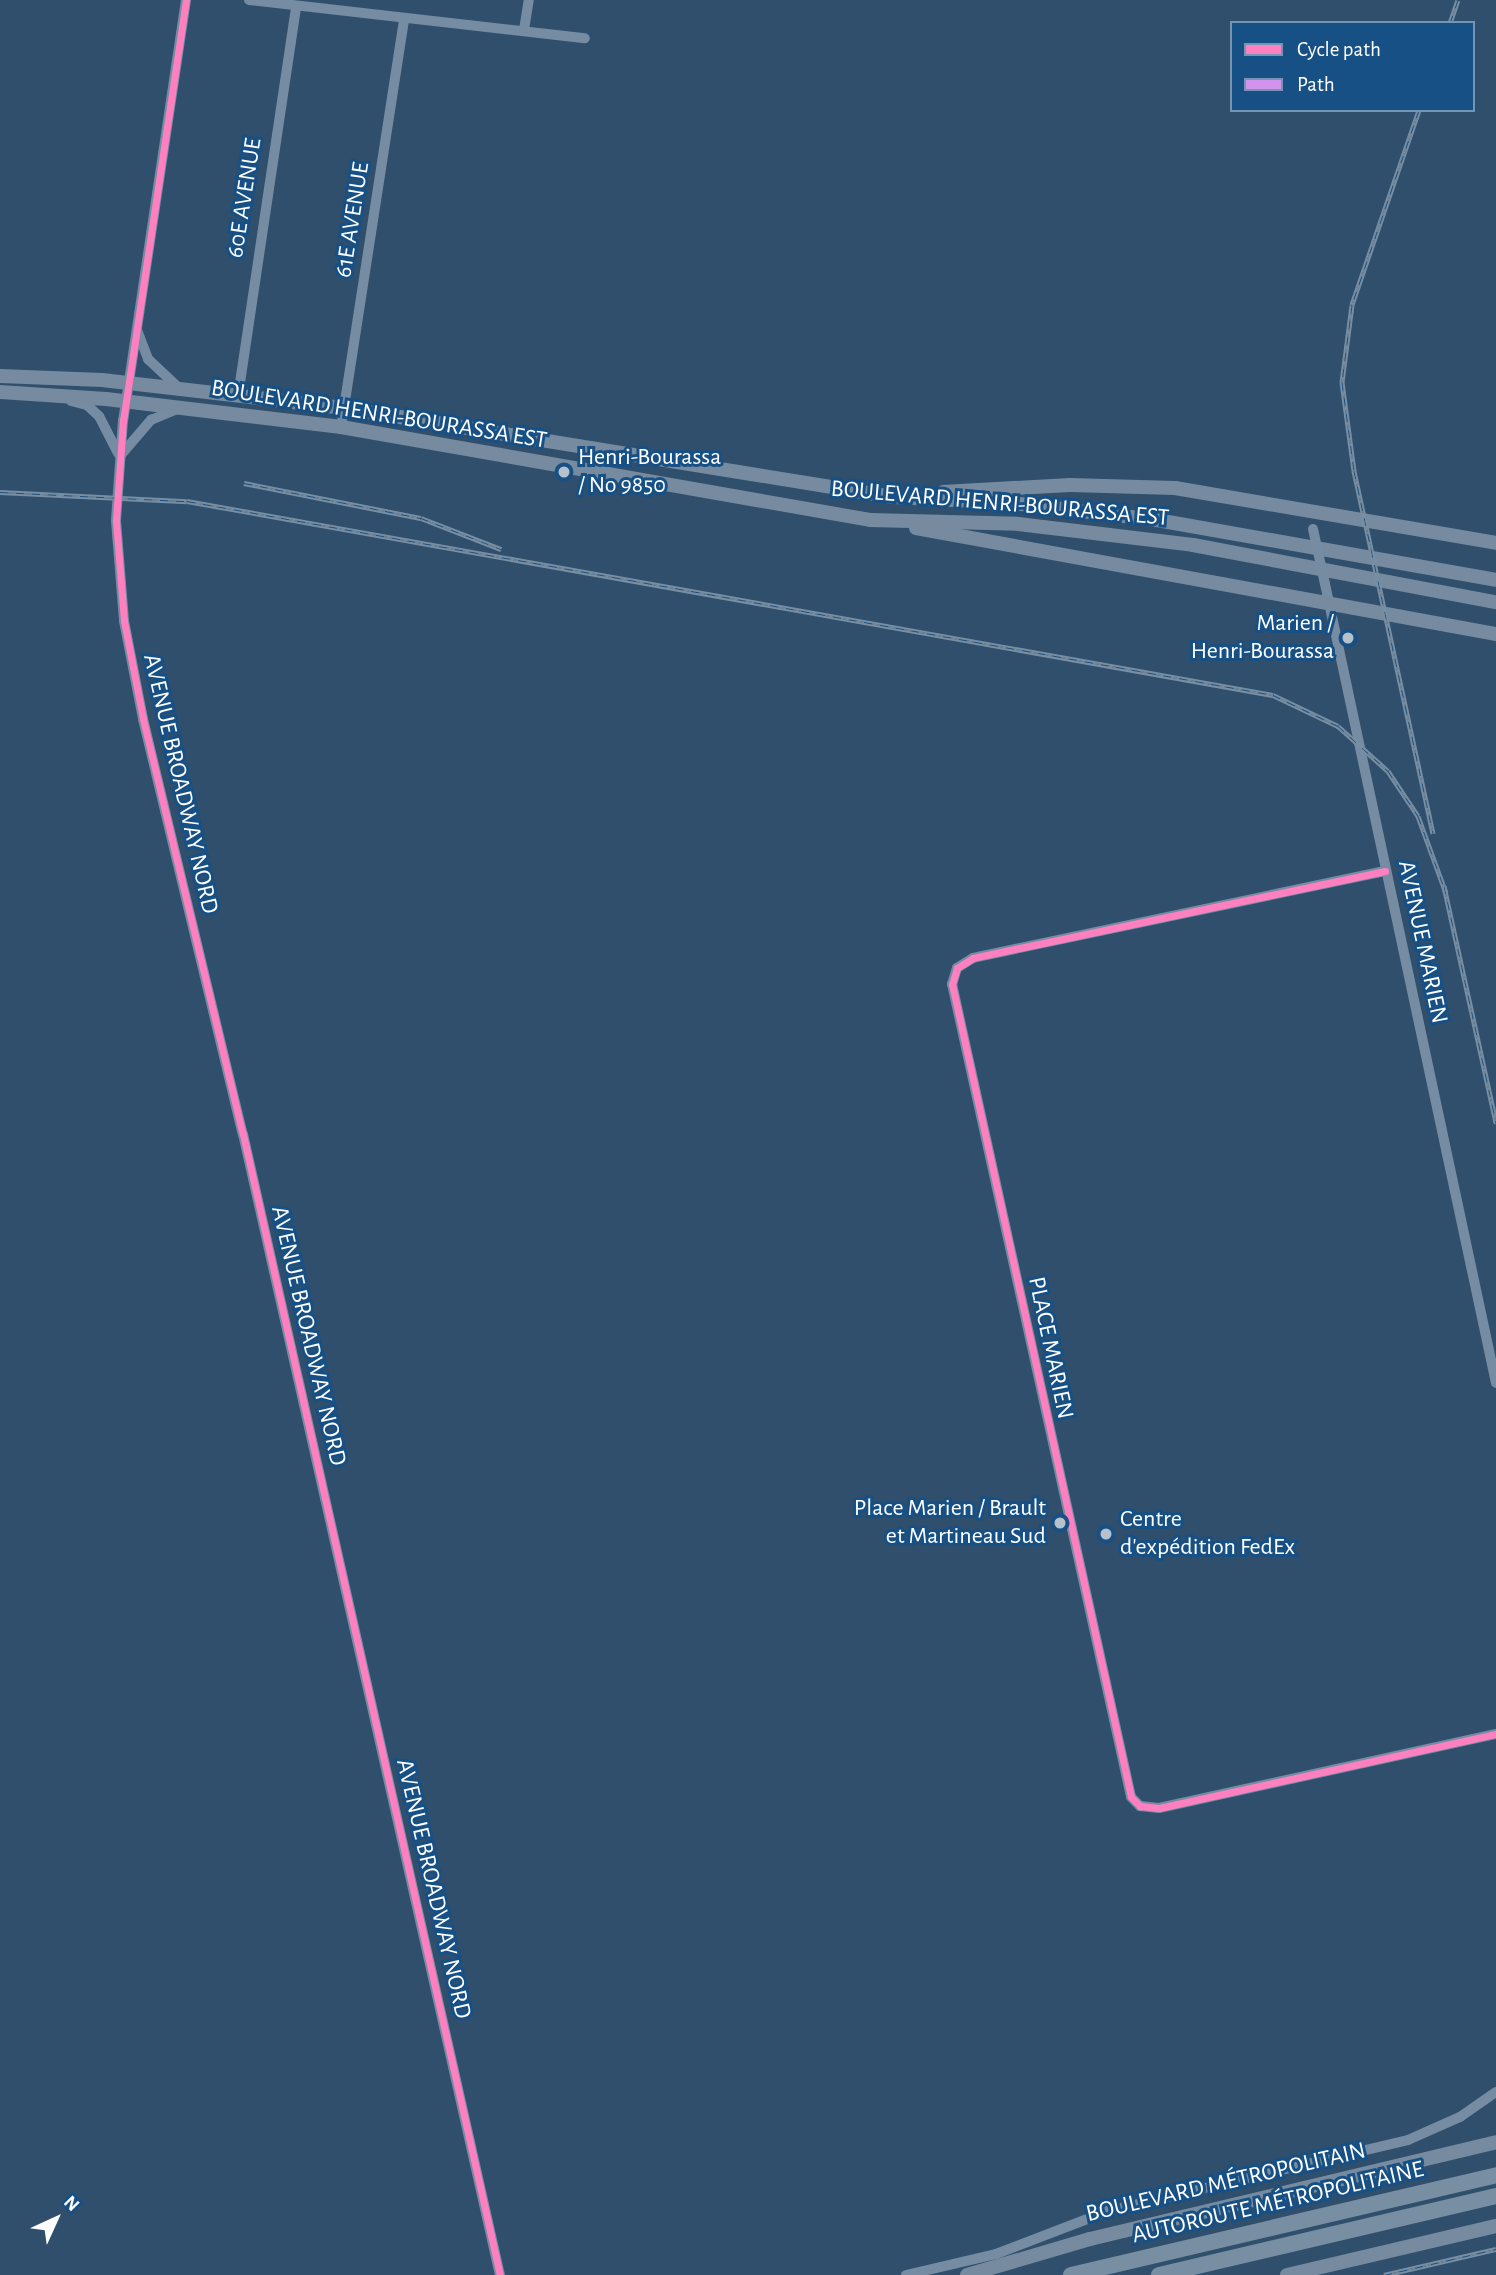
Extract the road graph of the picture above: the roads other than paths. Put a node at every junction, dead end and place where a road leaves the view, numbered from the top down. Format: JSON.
{"nodes":[{"id":1,"x":186,"y":0,"type":"edge"},
{"id":2,"x":249,"y":0,"type":"edge"},
{"id":3,"x":529,"y":0,"type":"edge"},
{"id":4,"x":296,"y":6,"type":"junction"},
{"id":5,"x":404,"y":19,"type":"junction"},
{"id":6,"x":524,"y":30,"type":"junction"},
{"id":7,"x":585,"y":38,"type":"dead end"},
{"id":8,"x":135,"y":322,"type":"junction"},
{"id":9,"x":0,"y":376,"type":"edge"},
{"id":10,"x":127,"y":383,"type":"junction"},
{"id":11,"x":182,"y":391,"type":"junction"},
{"id":12,"x":0,"y":392,"type":"edge"},
{"id":13,"x":35,"y":394,"type":"junction"},
{"id":14,"x":238,"y":396,"type":"junction"},
{"id":15,"x":125,"y":402,"type":"junction"},
{"id":16,"x":184,"y":408,"type":"junction"},
{"id":17,"x":344,"y":408,"type":"junction"},
{"id":18,"x":341,"y":427,"type":"junction"},
{"id":19,"x":120,"y":456,"type":"junction"},
{"id":20,"x":892,"y":497,"type":"junction"},
{"id":21,"x":1310,"y":511,"type":"junction"},
{"id":22,"x":870,"y":520,"type":"junction"},
{"id":23,"x":1496,"y":543,"type":"edge"},
{"id":24,"x":1496,"y":580,"type":"edge"},
{"id":25,"x":1496,"y":601,"type":"edge"},
{"id":26,"x":1329,"y":604,"type":"junction"},
{"id":27,"x":1496,"y":634,"type":"edge"},
{"id":28,"x":1385,"y":871,"type":"junction"},
{"id":29,"x":1496,"y":1383,"type":"edge"},
{"id":30,"x":1496,"y":1734,"type":"edge"},
{"id":31,"x":1496,"y":2092,"type":"edge"},
{"id":32,"x":1496,"y":2142,"type":"edge"},
{"id":33,"x":1496,"y":2175,"type":"edge"},
{"id":34,"x":1496,"y":2196,"type":"edge"},
{"id":35,"x":1496,"y":2225,"type":"edge"},
{"id":36,"x":500,"y":2275,"type":"edge"},
{"id":37,"x":906,"y":2275,"type":"edge"},
{"id":38,"x":967,"y":2275,"type":"edge"},
{"id":39,"x":1071,"y":2275,"type":"edge"},
{"id":40,"x":1159,"y":2275,"type":"edge"},
{"id":41,"x":1287,"y":2275,"type":"edge"}],
"edges":[{"from":1,"to":8,"type":"street","name":"AVENUE BROADWAY NORD"},
{"from":2,"to":4,"type":"street"},
{"from":3,"to":6,"type":"street"},
{"from":4,"to":5,"type":"street"},
{"from":4,"to":14,"type":"street","name":"60E AVENUE"},
{"from":5,"to":6,"type":"street"},
{"from":5,"to":17,"type":"street","name":"61E AVENUE"},
{"from":6,"to":7,"type":"street"},
{"from":8,"to":10,"type":"street","name":"AVENUE BROADWAY NORD"},
{"from":8,"to":11,"type":"street"},
{"from":9,"to":10,"type":"main road","name":"BOULEVARD HENRI-BOURASSA EST"},
{"from":10,"to":11,"type":"main road","name":"BOULEVARD HENRI-BOURASSA EST"},
{"from":10,"to":15,"type":"street","name":"AVENUE BROADWAY NORD"},
{"from":11,"to":14,"type":"main road","name":"BOULEVARD HENRI-BOURASSA EST"},
{"from":12,"to":13,"type":"main road","name":"BOULEVARD HENRI-BOURASSA EST"},
{"from":13,"to":15,"type":"main road","name":"BOULEVARD HENRI-BOURASSA EST"},
{"from":13,"to":19,"type":"street","name":"AVENUE BROADWAY NORD"},
{"from":14,"to":17,"type":"main road","name":"BOULEVARD HENRI-BOURASSA EST"},
{"from":15,"to":16,"type":"main road","name":"BOULEVARD HENRI-BOURASSA EST"},
{"from":15,"to":19,"type":"street","name":"AVENUE BROADWAY NORD"},
{"from":16,"to":18,"type":"main road","name":"BOULEVARD HENRI-BOURASSA EST"},
{"from":16,"to":19,"type":"street"},
{"from":17,"to":18,"type":"street","name":"61E AVENUE"},
{"from":17,"to":20,"type":"main road","name":"BOULEVARD HENRI-BOURASSA EST"},
{"from":18,"to":22,"type":"main road","name":"BOULEVARD HENRI-BOURASSA EST"},
{"from":19,"to":36,"type":"street","name":"AVENUE BROADWAY NORD"},
{"from":20,"to":21,"type":"main road"},
{"from":20,"to":24,"type":"main road","name":"BOULEVARD HENRI-BOURASSA EST"},
{"from":21,"to":23,"type":"main road"},
{"from":21,"to":26,"type":"street","name":"AVENUE MARIEN","bridge":true},
{"from":22,"to":25,"type":"main road","name":"BOULEVARD HENRI-BOURASSA EST"},
{"from":22,"to":26,"type":"main road"},
{"from":26,"to":27,"type":"main road"},
{"from":26,"to":28,"type":"street","name":"AVENUE MARIEN"},
{"from":28,"to":29,"type":"street","name":"AVENUE MARIEN"},
{"from":28,"to":30,"type":"street","name":"PLACE MARIEN"},
{"from":31,"to":37,"type":"street","name":"BOULEVARD MÉTROPOLITAIN"},
{"from":32,"to":38,"type":"main road","name":"BOULEVARD MÉTROPOLITAIN"},
{"from":33,"to":39,"type":"highway","name":"AUTOROUTE MÉTROPOLITAINE"},
{"from":34,"to":40,"type":"highway","name":"AUTOROUTE MÉTROPOLITAINE"},
{"from":35,"to":41,"type":"main road"}]}
